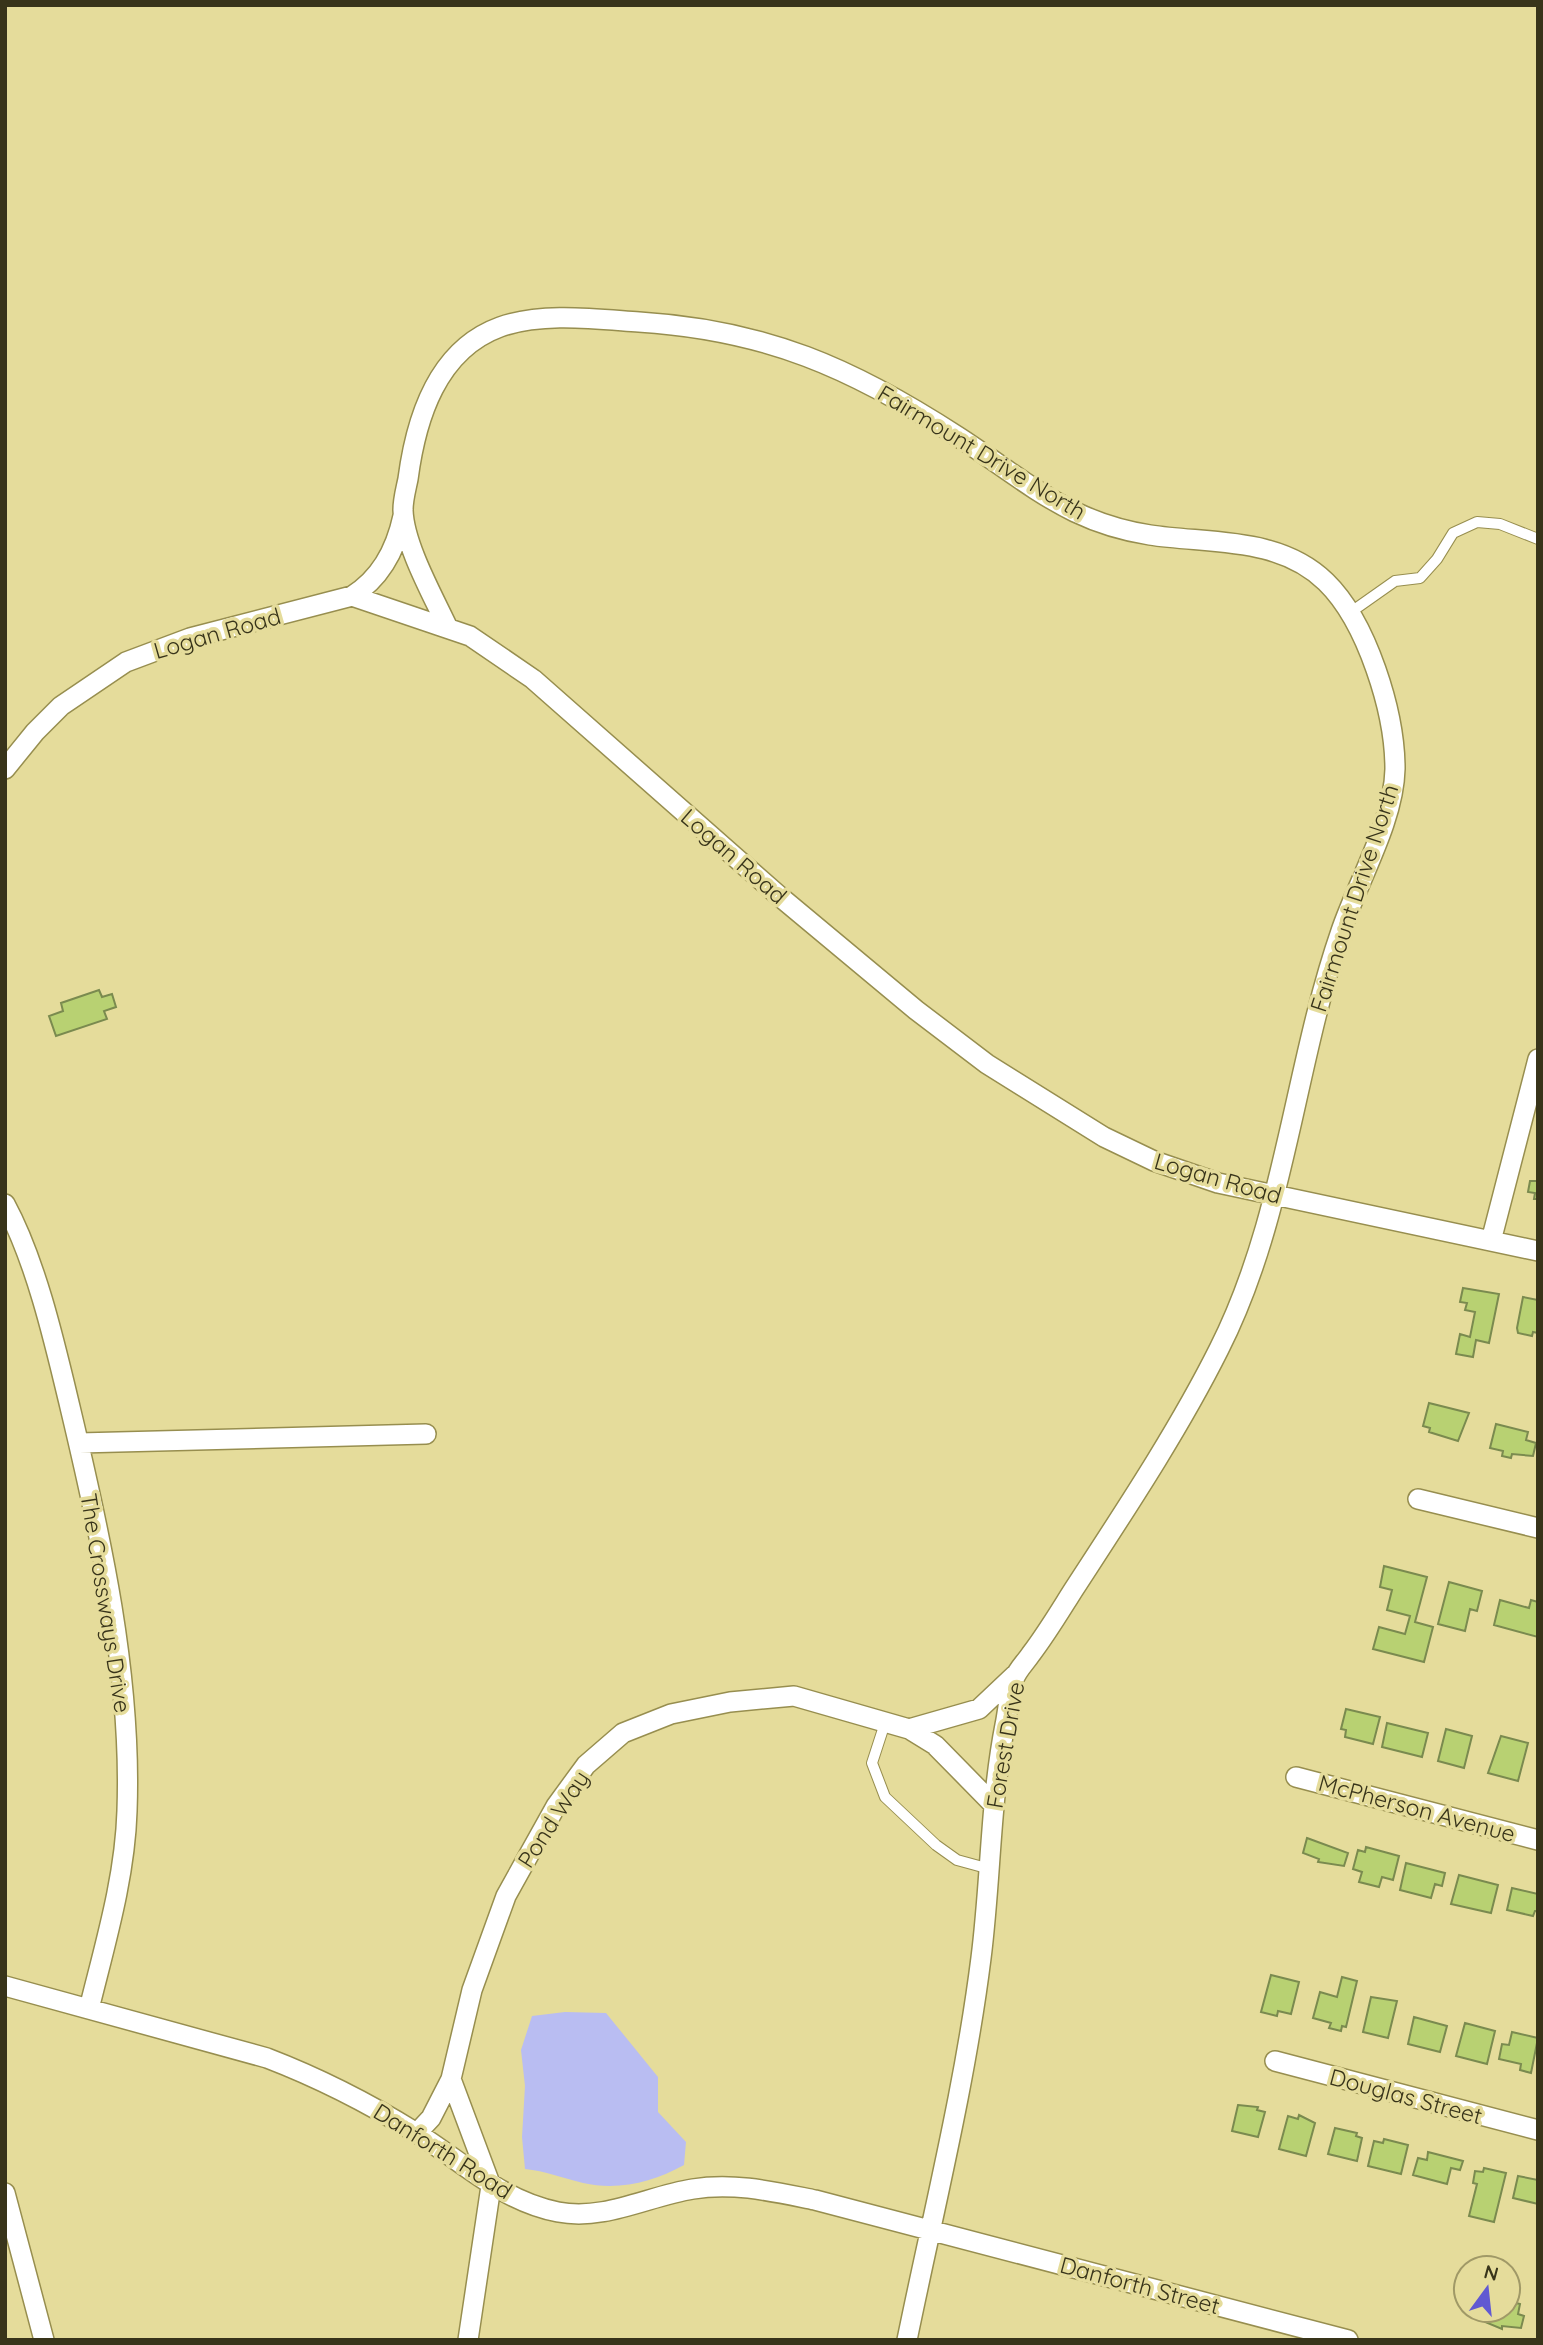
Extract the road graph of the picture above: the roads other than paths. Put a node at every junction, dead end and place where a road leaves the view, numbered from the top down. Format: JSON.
{"nodes":[{"id":1,"x":403,"y":514,"type":"junction"},
{"id":2,"x":1538,"y":539,"type":"edge"},
{"id":3,"x":352,"y":596,"type":"junction"},
{"id":4,"x":1351,"y":612,"type":"junction"},
{"id":5,"x":447,"y":625,"type":"junction"},
{"id":6,"x":5,"y":769,"type":"edge"},
{"id":7,"x":1538,"y":1059,"type":"edge"},
{"id":8,"x":1272,"y":1196,"type":"junction"},
{"id":9,"x":5,"y":1205,"type":"edge"},
{"id":10,"x":1491,"y":1241,"type":"junction"},
{"id":11,"x":1538,"y":1251,"type":"edge"},
{"id":12,"x":426,"y":1434,"type":"dead end"},
{"id":13,"x":79,"y":1443,"type":"junction"},
{"id":14,"x":1418,"y":1499,"type":"dead end"},
{"id":15,"x":1538,"y":1528,"type":"edge"},
{"id":16,"x":1015,"y":1675,"type":"junction"},
{"id":17,"x":885,"y":1723,"type":"junction"},
{"id":18,"x":909,"y":1729,"type":"junction"},
{"id":19,"x":1296,"y":1777,"type":"dead end"},
{"id":20,"x":993,"y":1804,"type":"junction"},
{"id":21,"x":1538,"y":1840,"type":"edge"},
{"id":22,"x":991,"y":1869,"type":"junction"},
{"id":23,"x":5,"y":1986,"type":"edge"},
{"id":24,"x":89,"y":2009,"type":"junction"},
{"id":25,"x":1275,"y":2061,"type":"dead end"},
{"id":26,"x":451,"y":2079,"type":"junction"},
{"id":27,"x":1538,"y":2130,"type":"edge"},
{"id":28,"x":417,"y":2133,"type":"junction"},
{"id":29,"x":491,"y":2186,"type":"junction"},
{"id":30,"x":5,"y":2193,"type":"edge"},
{"id":31,"x":932,"y":2230,"type":"junction"},
{"id":32,"x":44,"y":2340,"type":"edge"},
{"id":33,"x":468,"y":2340,"type":"edge"},
{"id":34,"x":906,"y":2340,"type":"edge"},
{"id":35,"x":1349,"y":2340,"type":"edge"}],
"edges":[{"from":1,"to":3,"type":"street"},
{"from":1,"to":4,"type":"street","name":"Fairmount Drive North"},
{"from":1,"to":5,"type":"street","name":"Fairmount Drive North"},
{"from":2,"to":4,"type":"lane"},
{"from":3,"to":5,"type":"street","name":"Logan Road"},
{"from":3,"to":6,"type":"street","name":"Logan Road"},
{"from":4,"to":8,"type":"street","name":"Fairmount Drive North"},
{"from":5,"to":8,"type":"street","name":"Logan Road"},
{"from":7,"to":10,"type":"street"},
{"from":8,"to":10,"type":"street","name":"Logan Road"},
{"from":8,"to":16,"type":"street","name":"Forest Drive"},
{"from":9,"to":13,"type":"street","name":"The Crossways Drive"},
{"from":10,"to":11,"type":"street","name":"Logan Road"},
{"from":12,"to":13,"type":"street"},
{"from":13,"to":24,"type":"street","name":"The Crossways Drive"},
{"from":14,"to":15,"type":"street"},
{"from":16,"to":18,"type":"street","name":"Pond Way"},
{"from":16,"to":20,"type":"street","name":"Forest Drive"},
{"from":17,"to":18,"type":"street","name":"Pond Way"},
{"from":17,"to":22,"type":"lane"},
{"from":17,"to":26,"type":"street","name":"Pond Way"},
{"from":18,"to":20,"type":"street","name":"Pond Way"},
{"from":19,"to":21,"type":"street","name":"McPherson Avenue"},
{"from":20,"to":22,"type":"street","name":"Forest Drive"},
{"from":22,"to":31,"type":"street","name":"Forest Drive"},
{"from":23,"to":24,"type":"street","name":"Danforth Road"},
{"from":24,"to":28,"type":"street","name":"Danforth Road"},
{"from":25,"to":27,"type":"street","name":"Douglas Street"},
{"from":26,"to":28,"type":"street","name":"Pond Way"},
{"from":26,"to":29,"type":"street"},
{"from":28,"to":29,"type":"street","name":"Danforth Road"},
{"from":29,"to":31,"type":"street","name":"Danforth Road"},
{"from":29,"to":33,"type":"street"},
{"from":30,"to":32,"type":"street"},
{"from":31,"to":34,"type":"street","name":"Forest Drive"},
{"from":31,"to":35,"type":"street","name":"Danforth Street"}]}
